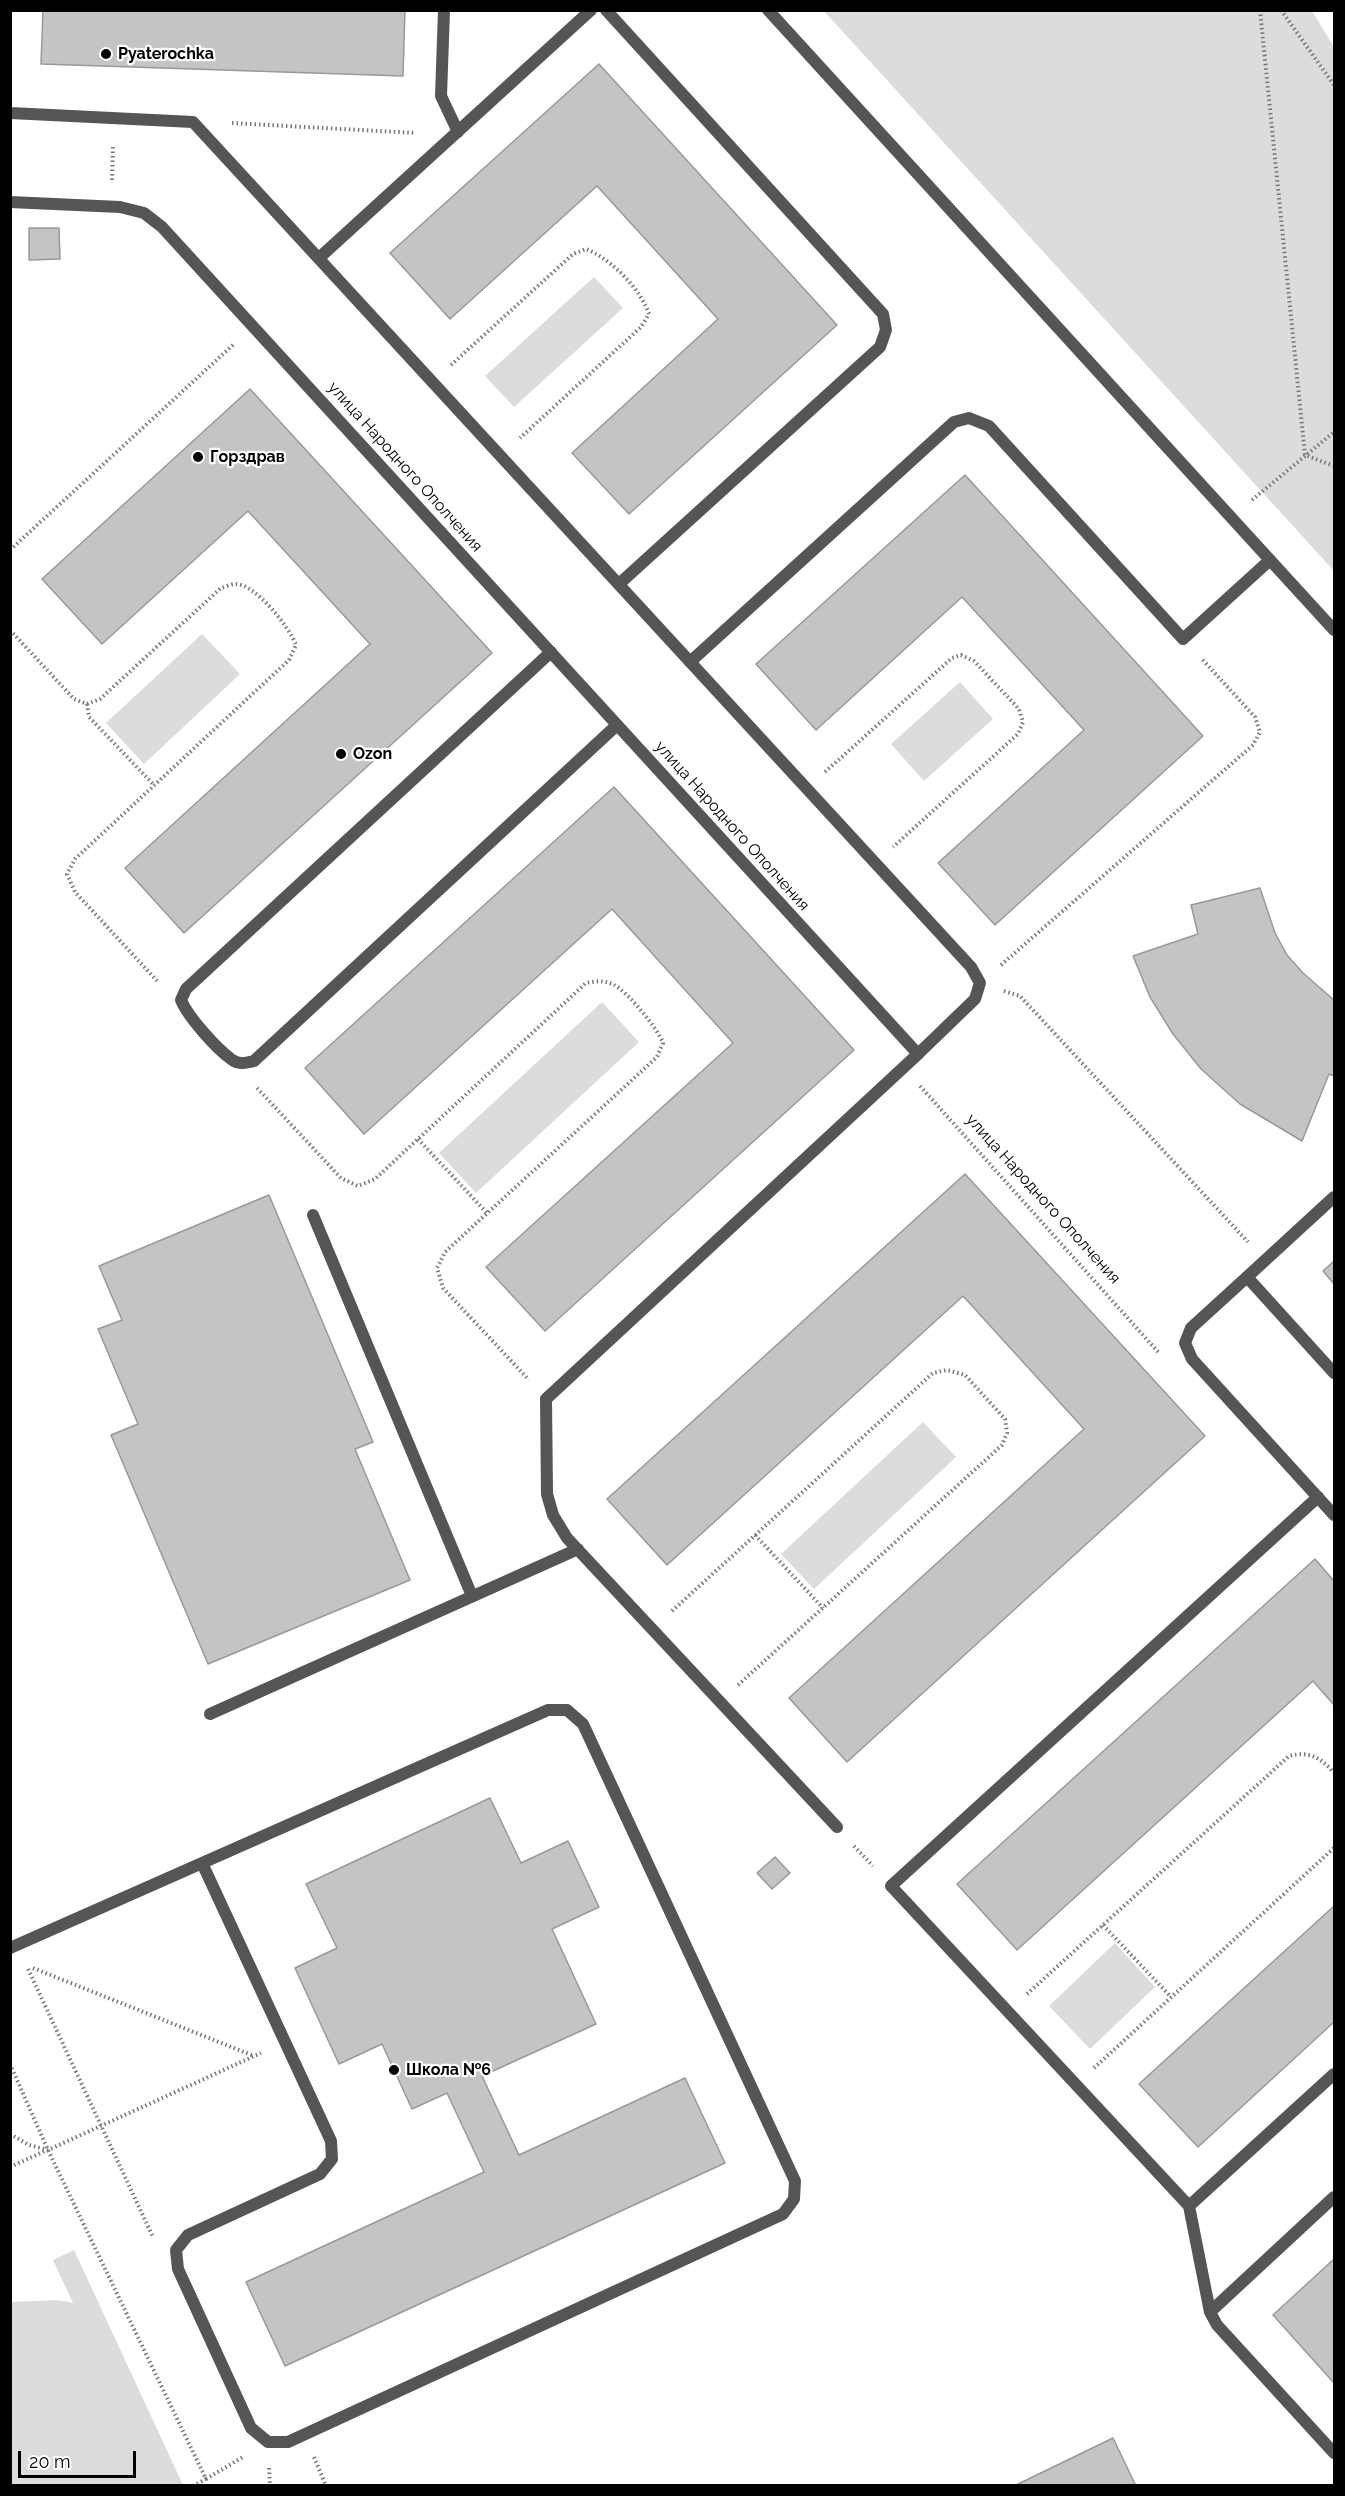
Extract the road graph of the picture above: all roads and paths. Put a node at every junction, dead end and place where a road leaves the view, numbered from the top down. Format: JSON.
{"nodes":[{"id":1,"x":444,"y":10,"type":"edge"},
{"id":2,"x":591,"y":10,"type":"edge"},
{"id":3,"x":606,"y":10,"type":"edge"},
{"id":4,"x":768,"y":10,"type":"edge"},
{"id":5,"x":1260,"y":10,"type":"edge"},
{"id":6,"x":1281,"y":10,"type":"edge"},
{"id":7,"x":1335,"y":85,"type":"edge"},
{"id":8,"x":10,"y":113,"type":"edge"},
{"id":9,"x":114,"y":118,"type":"junction"},
{"id":10,"x":192,"y":122,"type":"junction"},
{"id":11,"x":458,"y":132,"type":"junction"},
{"id":12,"x":434,"y":153,"type":"junction"},
{"id":13,"x":10,"y":202,"type":"edge"},
{"id":14,"x":111,"y":207,"type":"junction"},
{"id":15,"x":319,"y":258,"type":"junction"},
{"id":16,"x":254,"y":325,"type":"junction"},
{"id":17,"x":432,"y":382,"type":"junction"},
{"id":18,"x":1335,"y":432,"type":"edge"},
{"id":19,"x":1305,"y":455,"type":"junction"},
{"id":20,"x":501,"y":456,"type":"junction"},
{"id":21,"x":1335,"y":466,"type":"edge"},
{"id":22,"x":1230,"y":517,"type":"junction"},
{"id":23,"x":10,"y":550,"type":"edge"},
{"id":24,"x":1270,"y":560,"type":"junction"},
{"id":25,"x":619,"y":584,"type":"junction"},
{"id":26,"x":10,"y":630,"type":"edge"},
{"id":27,"x":1335,"y":630,"type":"edge"},
{"id":28,"x":1184,"y":639,"type":"junction"},
{"id":29,"x":552,"y":652,"type":"junction"},
{"id":30,"x":690,"y":662,"type":"junction"},
{"id":31,"x":87,"y":704,"type":"junction"},
{"id":32,"x":617,"y":725,"type":"junction"},
{"id":33,"x":154,"y":786,"type":"junction"},
{"id":34,"x":807,"y":789,"type":"junction"},
{"id":35,"x":875,"y":863,"type":"junction"},
{"id":36,"x":980,"y":984,"type":"junction"},
{"id":37,"x":181,"y":1000,"type":"junction"},
{"id":38,"x":918,"y":1054,"type":"junction"},
{"id":39,"x":243,"y":1064,"type":"junction"},
{"id":40,"x":903,"y":1068,"type":"junction"},
{"id":41,"x":418,"y":1139,"type":"junction"},
{"id":42,"x":1335,"y":1197,"type":"edge"},
{"id":43,"x":487,"y":1214,"type":"junction"},
{"id":44,"x":313,"y":1215,"type":"dead end"},
{"id":45,"x":1265,"y":1261,"type":"junction"},
{"id":46,"x":1247,"y":1277,"type":"junction"},
{"id":47,"x":1191,"y":1328,"type":"junction"},
{"id":48,"x":1335,"y":1373,"type":"edge"},
{"id":49,"x":546,"y":1399,"type":"junction"},
{"id":50,"x":1318,"y":1497,"type":"junction"},
{"id":51,"x":1335,"y":1515,"type":"edge"},
{"id":52,"x":755,"y":1535,"type":"junction"},
{"id":53,"x":578,"y":1549,"type":"junction"},
{"id":54,"x":472,"y":1596,"type":"junction"},
{"id":55,"x":823,"y":1608,"type":"junction"},
{"id":56,"x":652,"y":1629,"type":"junction"},
{"id":57,"x":720,"y":1702,"type":"junction"},
{"id":58,"x":210,"y":1714,"type":"dead end"},
{"id":59,"x":1335,"y":1773,"type":"edge"},
{"id":60,"x":837,"y":1827,"type":"joint"},
{"id":61,"x":1335,"y":1848,"type":"edge"},
{"id":62,"x":202,"y":1863,"type":"junction"},
{"id":63,"x":891,"y":1886,"type":"junction"},
{"id":64,"x":1103,"y":1925,"type":"junction"},
{"id":65,"x":10,"y":1948,"type":"edge"},
{"id":66,"x":1171,"y":1997,"type":"junction"},
{"id":67,"x":1008,"y":2011,"type":"junction"},
{"id":68,"x":285,"y":2042,"type":"junction"},
{"id":69,"x":254,"y":2056,"type":"junction"},
{"id":70,"x":10,"y":2064,"type":"edge"},
{"id":71,"x":1335,"y":2074,"type":"edge"},
{"id":72,"x":1076,"y":2084,"type":"junction"},
{"id":73,"x":101,"y":2126,"type":"junction"},
{"id":74,"x":10,"y":2134,"type":"edge"},
{"id":75,"x":48,"y":2150,"type":"junction"},
{"id":76,"x":10,"y":2167,"type":"edge"},
{"id":77,"x":1335,"y":2197,"type":"edge"},
{"id":78,"x":1189,"y":2206,"type":"junction"},
{"id":79,"x":176,"y":2250,"type":"junction"},
{"id":80,"x":1210,"y":2312,"type":"junction"},
{"id":81,"x":267,"y":2442,"type":"junction"},
{"id":82,"x":1335,"y":2453,"type":"edge"},
{"id":83,"x":206,"y":2479,"type":"junction"},
{"id":84,"x":193,"y":2486,"type":"edge"},
{"id":85,"x":270,"y":2486,"type":"edge"}],
"edges":[{"from":1,"to":11,"type":"street"},
{"from":2,"to":11,"type":"street"},
{"from":3,"to":25,"type":"street"},
{"from":4,"to":22,"type":"street"},
{"from":5,"to":19,"type":"path"},
{"from":6,"to":7,"type":"path"},
{"from":8,"to":9,"type":"street"},
{"from":9,"to":10,"type":"street"},
{"from":9,"to":14,"type":"path"},
{"from":10,"to":12,"type":"path"},
{"from":10,"to":15,"type":"street"},
{"from":11,"to":12,"type":"street"},
{"from":12,"to":15,"type":"street"},
{"from":13,"to":14,"type":"street","name":"улица Народного Ополчения"},
{"from":14,"to":16,"type":"street","name":"улица Народного Ополчения"},
{"from":15,"to":17,"type":"street"},
{"from":16,"to":23,"type":"path"},
{"from":16,"to":29,"type":"street","name":"улица Народного Ополчения"},
{"from":17,"to":20,"type":"street"},
{"from":17,"to":20,"type":"path"},
{"from":18,"to":19,"type":"path"},
{"from":19,"to":21,"type":"path"},
{"from":19,"to":22,"type":"path"},
{"from":20,"to":25,"type":"street"},
{"from":22,"to":24,"type":"street"},
{"from":24,"to":27,"type":"street"},
{"from":24,"to":28,"type":"street"},
{"from":25,"to":30,"type":"street"},
{"from":26,"to":31,"type":"path"},
{"from":28,"to":30,"type":"street"},
{"from":28,"to":36,"type":"path"},
{"from":29,"to":32,"type":"street","name":"улица Народного Ополчения"},
{"from":29,"to":37,"type":"street"},
{"from":30,"to":34,"type":"street"},
{"from":31,"to":33,"type":"path"},
{"from":31,"to":33,"type":"path"},
{"from":32,"to":38,"type":"street","name":"улица Народного Ополчения"},
{"from":32,"to":39,"type":"street"},
{"from":33,"to":37,"type":"path"},
{"from":34,"to":35,"type":"street"},
{"from":34,"to":35,"type":"path"},
{"from":35,"to":36,"type":"street"},
{"from":36,"to":38,"type":"street"},
{"from":36,"to":45,"type":"path"},
{"from":37,"to":39,"type":"street"},
{"from":38,"to":40,"type":"street"},
{"from":39,"to":41,"type":"path"},
{"from":40,"to":47,"type":"path","name":"улица Народного Ополчения"},
{"from":40,"to":49,"type":"street"},
{"from":41,"to":43,"type":"path"},
{"from":41,"to":43,"type":"path"},
{"from":42,"to":45,"type":"street"},
{"from":43,"to":49,"type":"path"},
{"from":44,"to":54,"type":"street"},
{"from":45,"to":46,"type":"street"},
{"from":46,"to":47,"type":"street"},
{"from":46,"to":48,"type":"street"},
{"from":47,"to":50,"type":"street"},
{"from":49,"to":53,"type":"street"},
{"from":50,"to":51,"type":"street"},
{"from":50,"to":63,"type":"street"},
{"from":52,"to":55,"type":"path"},
{"from":52,"to":55,"type":"path"},
{"from":52,"to":56,"type":"path"},
{"from":53,"to":54,"type":"street"},
{"from":53,"to":56,"type":"street"},
{"from":54,"to":58,"type":"street"},
{"from":55,"to":57,"type":"path"},
{"from":56,"to":57,"type":"street"},
{"from":57,"to":60,"type":"street"},
{"from":59,"to":64,"type":"path"},
{"from":60,"to":63,"type":"path"},
{"from":61,"to":66,"type":"path"},
{"from":62,"to":65,"type":"street"},
{"from":62,"to":68,"type":"street"},
{"from":62,"to":81,"type":"street"},
{"from":63,"to":67,"type":"street"},
{"from":64,"to":66,"type":"path"},
{"from":64,"to":67,"type":"path"},
{"from":66,"to":72,"type":"path"},
{"from":67,"to":72,"type":"street"},
{"from":68,"to":69,"type":"path"},
{"from":68,"to":79,"type":"street"},
{"from":69,"to":73,"type":"path"},
{"from":69,"to":73,"type":"path"},
{"from":70,"to":75,"type":"path"},
{"from":71,"to":78,"type":"street"},
{"from":72,"to":78,"type":"street"},
{"from":73,"to":75,"type":"path"},
{"from":73,"to":79,"type":"path"},
{"from":74,"to":75,"type":"path"},
{"from":75,"to":76,"type":"path"},
{"from":75,"to":83,"type":"path"},
{"from":77,"to":80,"type":"street"},
{"from":78,"to":80,"type":"street"},
{"from":79,"to":81,"type":"street"},
{"from":80,"to":82,"type":"street"},
{"from":81,"to":83,"type":"path"},
{"from":81,"to":85,"type":"path"},
{"from":83,"to":84,"type":"path"}]}
